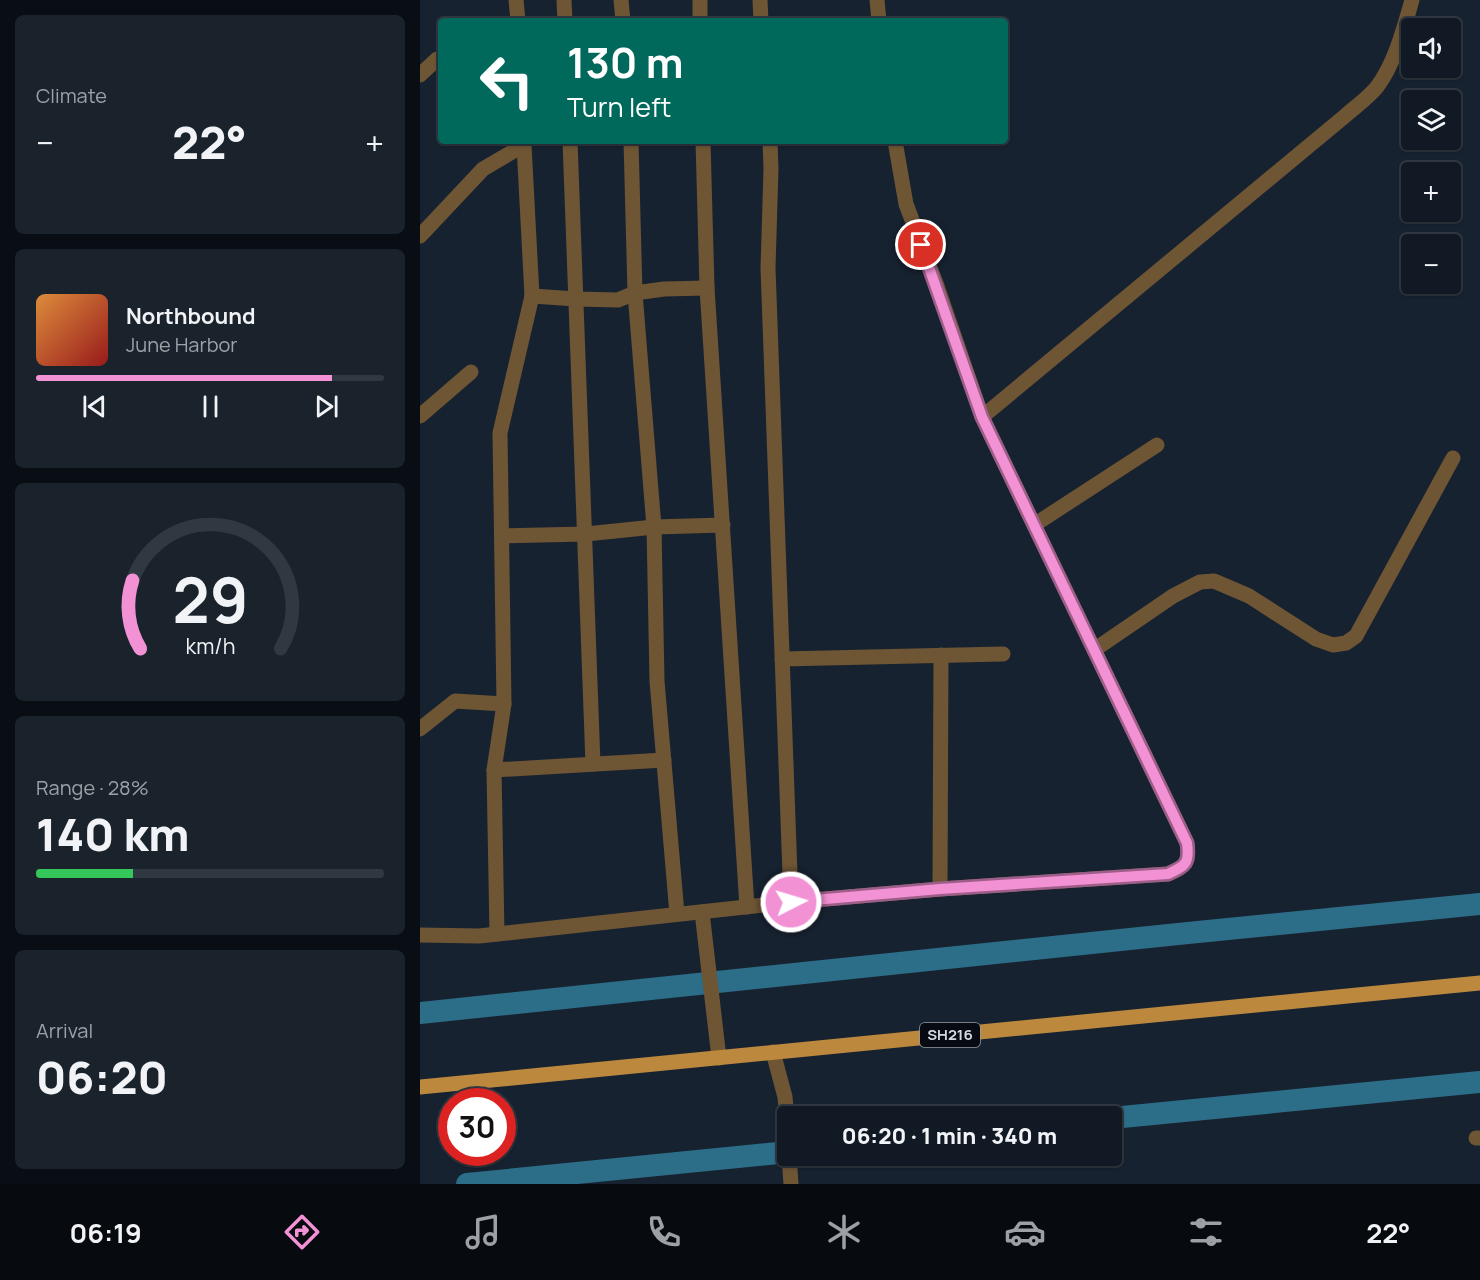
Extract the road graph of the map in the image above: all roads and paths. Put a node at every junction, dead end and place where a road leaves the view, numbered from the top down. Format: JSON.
{"nodes":[{"id":1,"x":516,"y":0,"type":"edge"},
{"id":2,"x":564,"y":0,"type":"edge"},
{"id":3,"x":621,"y":0,"type":"edge"},
{"id":4,"x":700,"y":0,"type":"edge"},
{"id":5,"x":760,"y":0,"type":"edge"},
{"id":6,"x":877,"y":0,"type":"edge"},
{"id":7,"x":1412,"y":0,"type":"edge"},
{"id":8,"x":518,"y":18,"type":"edge"},
{"id":9,"x":565,"y":18,"type":"edge"},
{"id":10,"x":622,"y":18,"type":"edge"},
{"id":11,"x":700,"y":18,"type":"edge"},
{"id":12,"x":761,"y":18,"type":"edge"},
{"id":13,"x":879,"y":18,"type":"edge"},
{"id":14,"x":437,"y":59,"type":"dead end"},
{"id":15,"x":420,"y":75,"type":"edge"},
{"id":16,"x":522,"y":144,"type":"edge"},
{"id":17,"x":524,"y":144,"type":"edge"},
{"id":18,"x":570,"y":144,"type":"edge"},
{"id":19,"x":631,"y":144,"type":"edge"},
{"id":20,"x":703,"y":144,"type":"edge"},
{"id":21,"x":770,"y":144,"type":"edge"},
{"id":22,"x":896,"y":144,"type":"edge"},
{"id":23,"x":420,"y":236,"type":"edge"},
{"id":24,"x":707,"y":288,"type":"junction"},
{"id":25,"x":635,"y":293,"type":"junction"},
{"id":26,"x":532,"y":296,"type":"junction"},
{"id":27,"x":576,"y":299,"type":"junction"},
{"id":28,"x":471,"y":372,"type":"dead end"},
{"id":29,"x":420,"y":416,"type":"edge"},
{"id":30,"x":982,"y":417,"type":"junction"},
{"id":31,"x":1157,"y":445,"type":"dead end"},
{"id":32,"x":1453,"y":458,"type":"dead end"},
{"id":33,"x":723,"y":525,"type":"junction"},
{"id":34,"x":1034,"y":525,"type":"junction"},
{"id":35,"x":654,"y":527,"type":"junction"},
{"id":36,"x":586,"y":534,"type":"junction"},
{"id":37,"x":502,"y":536,"type":"junction"},
{"id":38,"x":1094,"y":650,"type":"junction"},
{"id":39,"x":1003,"y":654,"type":"dead end"},
{"id":40,"x":941,"y":655,"type":"junction"},
{"id":41,"x":782,"y":659,"type":"junction"},
{"id":42,"x":504,"y":704,"type":"junction"},
{"id":43,"x":420,"y":729,"type":"edge"},
{"id":44,"x":664,"y":760,"type":"junction"},
{"id":45,"x":593,"y":764,"type":"junction"},
{"id":46,"x":494,"y":771,"type":"junction"},
{"id":47,"x":940,"y":889,"type":"junction"},
{"id":48,"x":791,"y":902,"type":"junction"},
{"id":49,"x":747,"y":907,"type":"junction"},
{"id":50,"x":702,"y":912,"type":"junction"},
{"id":51,"x":677,"y":914,"type":"junction"},
{"id":52,"x":497,"y":934,"type":"junction"},
{"id":53,"x":420,"y":935,"type":"edge"},
{"id":54,"x":1480,"y":983,"type":"edge"},
{"id":55,"x":774,"y":1052,"type":"junction"},
{"id":56,"x":719,"y":1058,"type":"junction"},
{"id":57,"x":420,"y":1087,"type":"edge"},
{"id":58,"x":786,"y":1106,"type":"edge"},
{"id":59,"x":790,"y":1166,"type":"edge"},
{"id":60,"x":791,"y":1184,"type":"edge"}],
"edges":[{"from":1,"to":8,"type":"street"},
{"from":2,"to":9,"type":"street"},
{"from":3,"to":10,"type":"street"},
{"from":4,"to":11,"type":"street"},
{"from":5,"to":12,"type":"street"},
{"from":6,"to":13,"type":"street"},
{"from":7,"to":30,"type":"street"},
{"from":14,"to":15,"type":"street"},
{"from":16,"to":23,"type":"street"},
{"from":17,"to":26,"type":"street"},
{"from":18,"to":27,"type":"street"},
{"from":19,"to":25,"type":"street"},
{"from":20,"to":24,"type":"street"},
{"from":21,"to":41,"type":"street"},
{"from":22,"to":30,"type":"street"},
{"from":24,"to":25,"type":"street"},
{"from":24,"to":33,"type":"street"},
{"from":25,"to":27,"type":"street"},
{"from":25,"to":35,"type":"street"},
{"from":26,"to":27,"type":"street"},
{"from":26,"to":37,"type":"street"},
{"from":27,"to":36,"type":"street"},
{"from":28,"to":29,"type":"street"},
{"from":30,"to":34,"type":"street"},
{"from":31,"to":34,"type":"street"},
{"from":32,"to":38,"type":"street"},
{"from":33,"to":35,"type":"street"},
{"from":33,"to":49,"type":"street"},
{"from":34,"to":38,"type":"street"},
{"from":35,"to":36,"type":"street"},
{"from":35,"to":44,"type":"street"},
{"from":36,"to":37,"type":"street"},
{"from":36,"to":45,"type":"street"},
{"from":37,"to":42,"type":"street"},
{"from":38,"to":47,"type":"street"},
{"from":39,"to":40,"type":"street"},
{"from":40,"to":41,"type":"street"},
{"from":40,"to":47,"type":"street"},
{"from":41,"to":48,"type":"street"},
{"from":42,"to":43,"type":"street"},
{"from":42,"to":46,"type":"street"},
{"from":44,"to":45,"type":"street"},
{"from":44,"to":51,"type":"street"},
{"from":45,"to":46,"type":"street"},
{"from":46,"to":52,"type":"street"},
{"from":47,"to":48,"type":"street"},
{"from":48,"to":49,"type":"street"},
{"from":49,"to":50,"type":"street"},
{"from":50,"to":51,"type":"street"},
{"from":50,"to":56,"type":"street"},
{"from":51,"to":52,"type":"street"},
{"from":52,"to":53,"type":"street"},
{"from":54,"to":55,"type":"main road","number":"SH216"},
{"from":55,"to":56,"type":"main road","number":"SH216"},
{"from":55,"to":58,"type":"street"},
{"from":56,"to":57,"type":"main road","number":"SH216"},
{"from":59,"to":60,"type":"street"}]}
